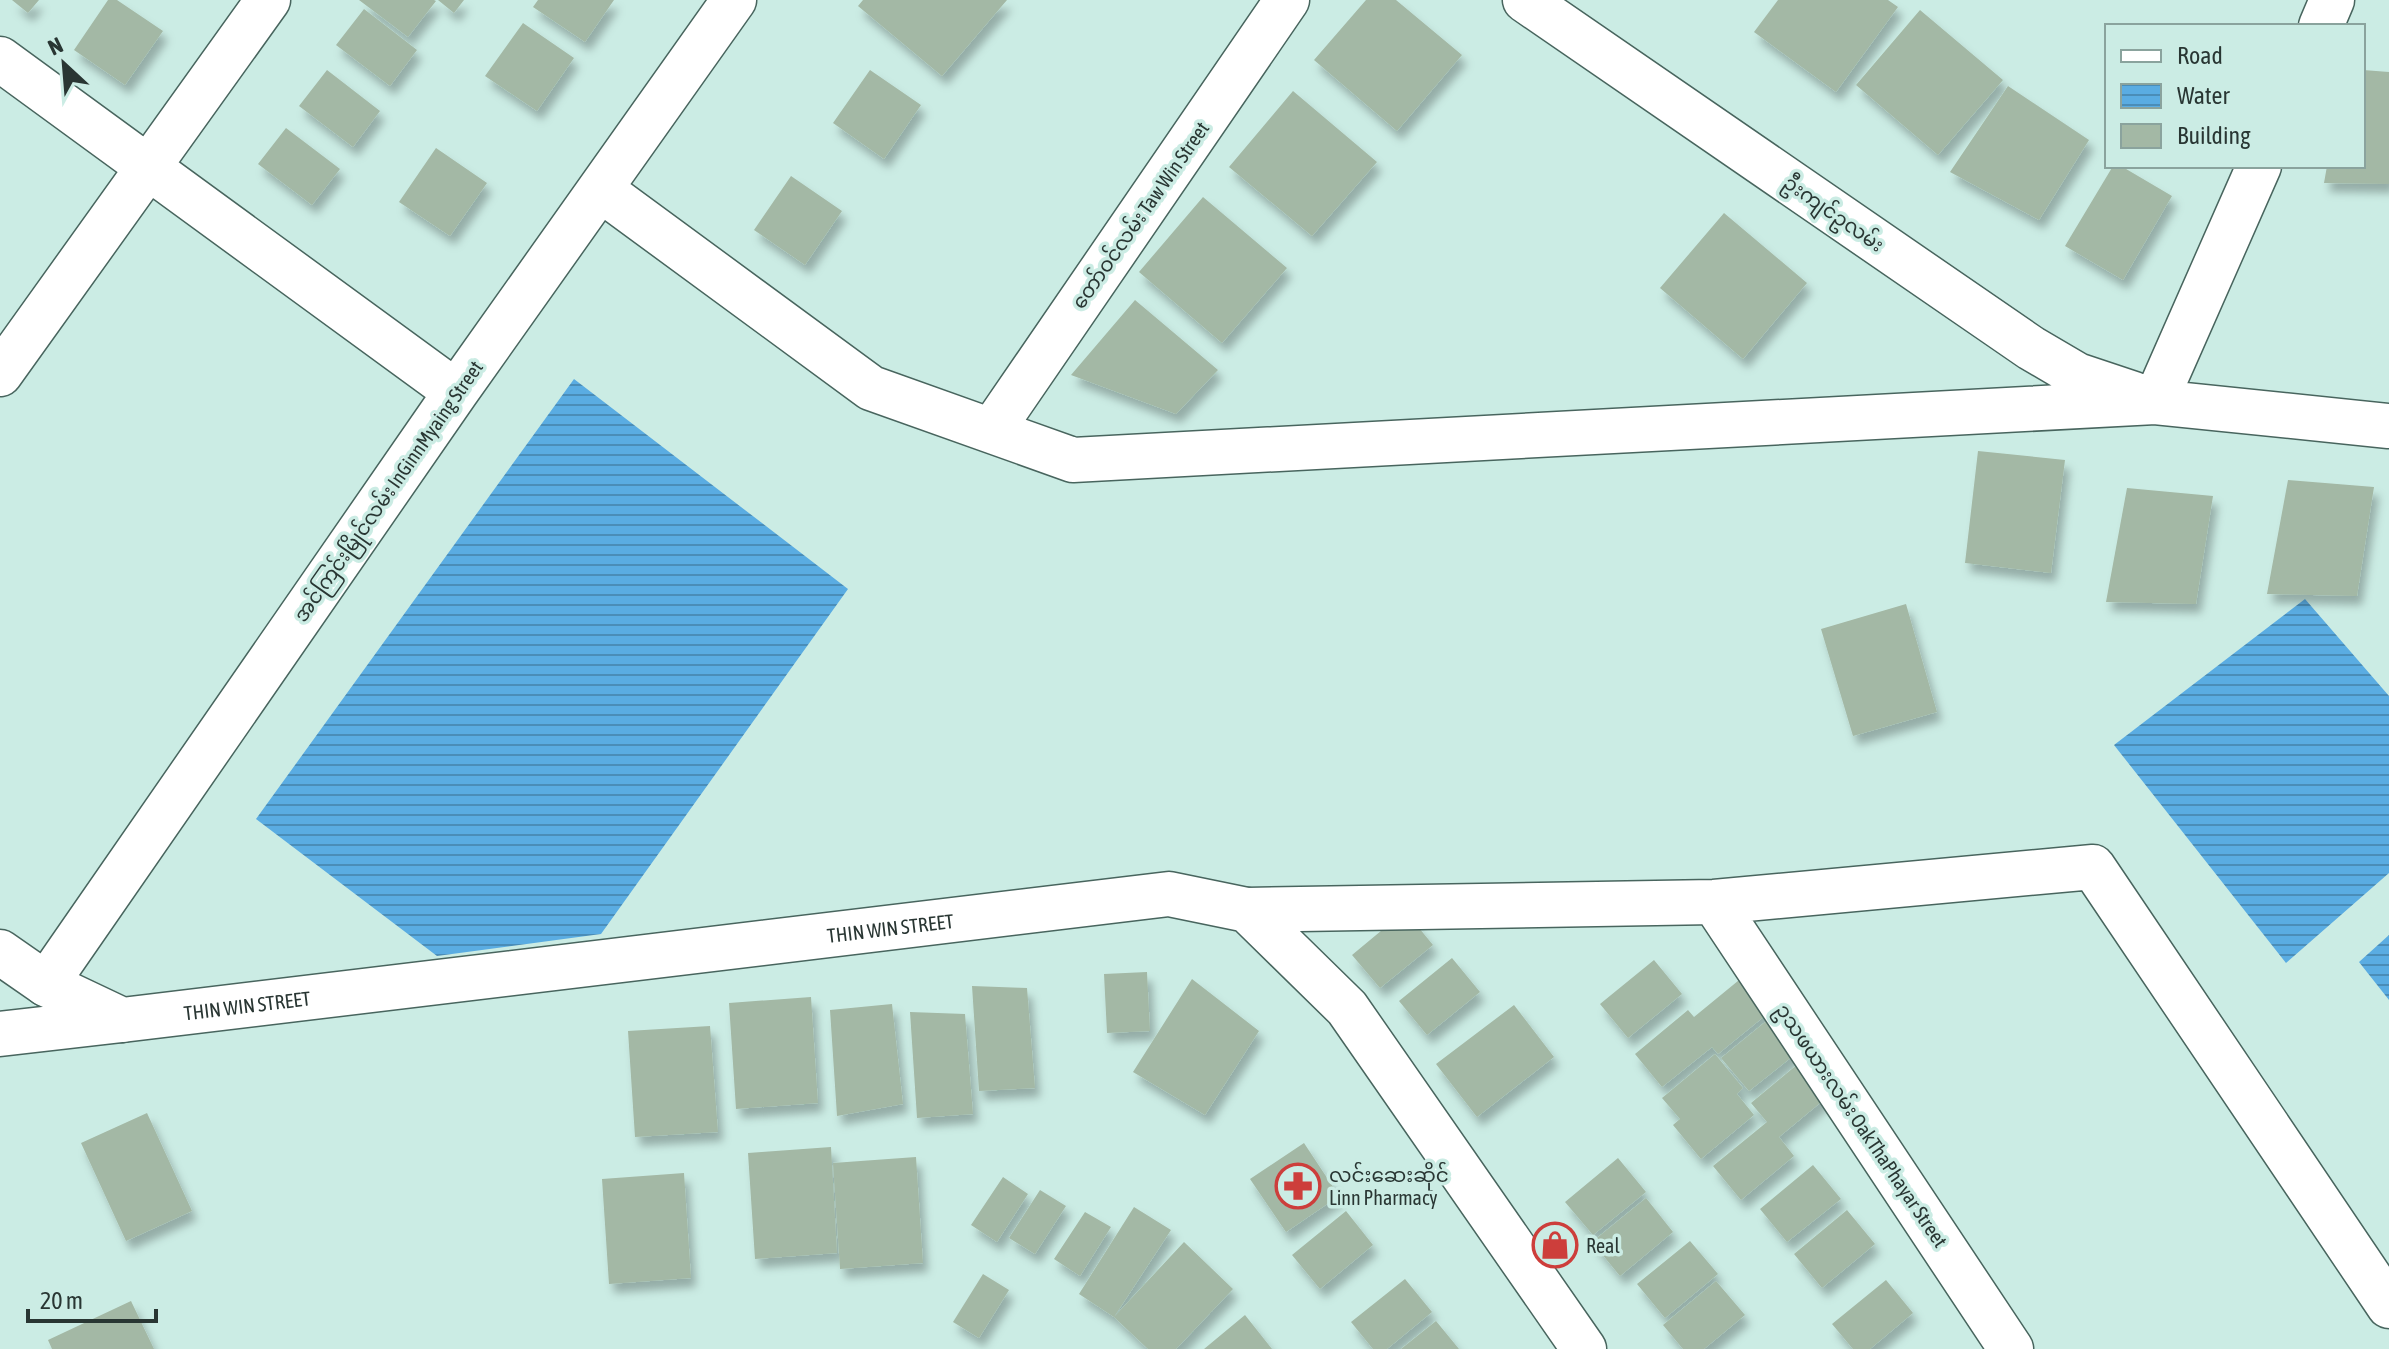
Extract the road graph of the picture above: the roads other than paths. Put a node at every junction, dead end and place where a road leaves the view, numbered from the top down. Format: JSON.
{"nodes":[{"id":1,"x":268,"y":0,"type":"edge"},
{"id":2,"x":734,"y":0,"type":"edge"},
{"id":3,"x":1287,"y":0,"type":"edge"},
{"id":4,"x":1525,"y":0,"type":"edge"},
{"id":5,"x":2332,"y":0,"type":"edge"},
{"id":6,"x":2322,"y":24,"type":"edge"},
{"id":7,"x":0,"y":59,"type":"edge"},
{"id":8,"x":148,"y":167,"type":"junction"},
{"id":9,"x":2258,"y":168,"type":"edge"},
{"id":10,"x":600,"y":189,"type":"junction"},
{"id":11,"x":0,"y":374,"type":"edge"},
{"id":12,"x":456,"y":392,"type":"junction"},
{"id":13,"x":2155,"y":402,"type":"junction"},
{"id":14,"x":2389,"y":426,"type":"edge"},
{"id":15,"x":992,"y":430,"type":"junction"},
{"id":16,"x":1714,"y":902,"type":"junction"},
{"id":17,"x":1247,"y":910,"type":"junction"},
{"id":18,"x":0,"y":952,"type":"edge"},
{"id":19,"x":46,"y":984,"type":"junction"},
{"id":20,"x":122,"y":1020,"type":"junction"},
{"id":21,"x":0,"y":1034,"type":"edge"},
{"id":22,"x":2389,"y":1306,"type":"edge"},
{"id":23,"x":1584,"y":1349,"type":"edge"},
{"id":24,"x":2011,"y":1349,"type":"edge"}],
"edges":[{"from":1,"to":8,"type":"street"},
{"from":2,"to":10,"type":"street","name":"အင်ကြင်းမြိုင်လမ်း InGinnMyaing Street"},
{"from":3,"to":15,"type":"street","name":"တော်ဝင်လမ်း Taw Win Street"},
{"from":4,"to":13,"type":"street","name":"ဦးကျင်ဥလမ်း"},
{"from":5,"to":6,"type":"street"},
{"from":7,"to":8,"type":"street"},
{"from":8,"to":11,"type":"street"},
{"from":8,"to":12,"type":"street"},
{"from":9,"to":13,"type":"street"},
{"from":10,"to":12,"type":"street","name":"အင်ကြင်းမြိုင်လမ်း InGinnMyaing Street"},
{"from":10,"to":15,"type":"street"},
{"from":12,"to":19,"type":"street","name":"အင်ကြင်းမြိုင်လမ်း InGinnMyaing Street"},
{"from":13,"to":14,"type":"street"},
{"from":13,"to":15,"type":"street"},
{"from":16,"to":17,"type":"street","name":"THIN WIN STREET"},
{"from":16,"to":22,"type":"street","name":"THIN WIN STREET"},
{"from":16,"to":24,"type":"street","name":"ဥသဖယားလမ်း OakThaPhayar Street"},
{"from":17,"to":20,"type":"street","name":"THIN WIN STREET"},
{"from":17,"to":23,"type":"street"},
{"from":18,"to":19,"type":"street"},
{"from":19,"to":20,"type":"street"},
{"from":20,"to":21,"type":"street","name":"THIN WIN STREET"}]}
